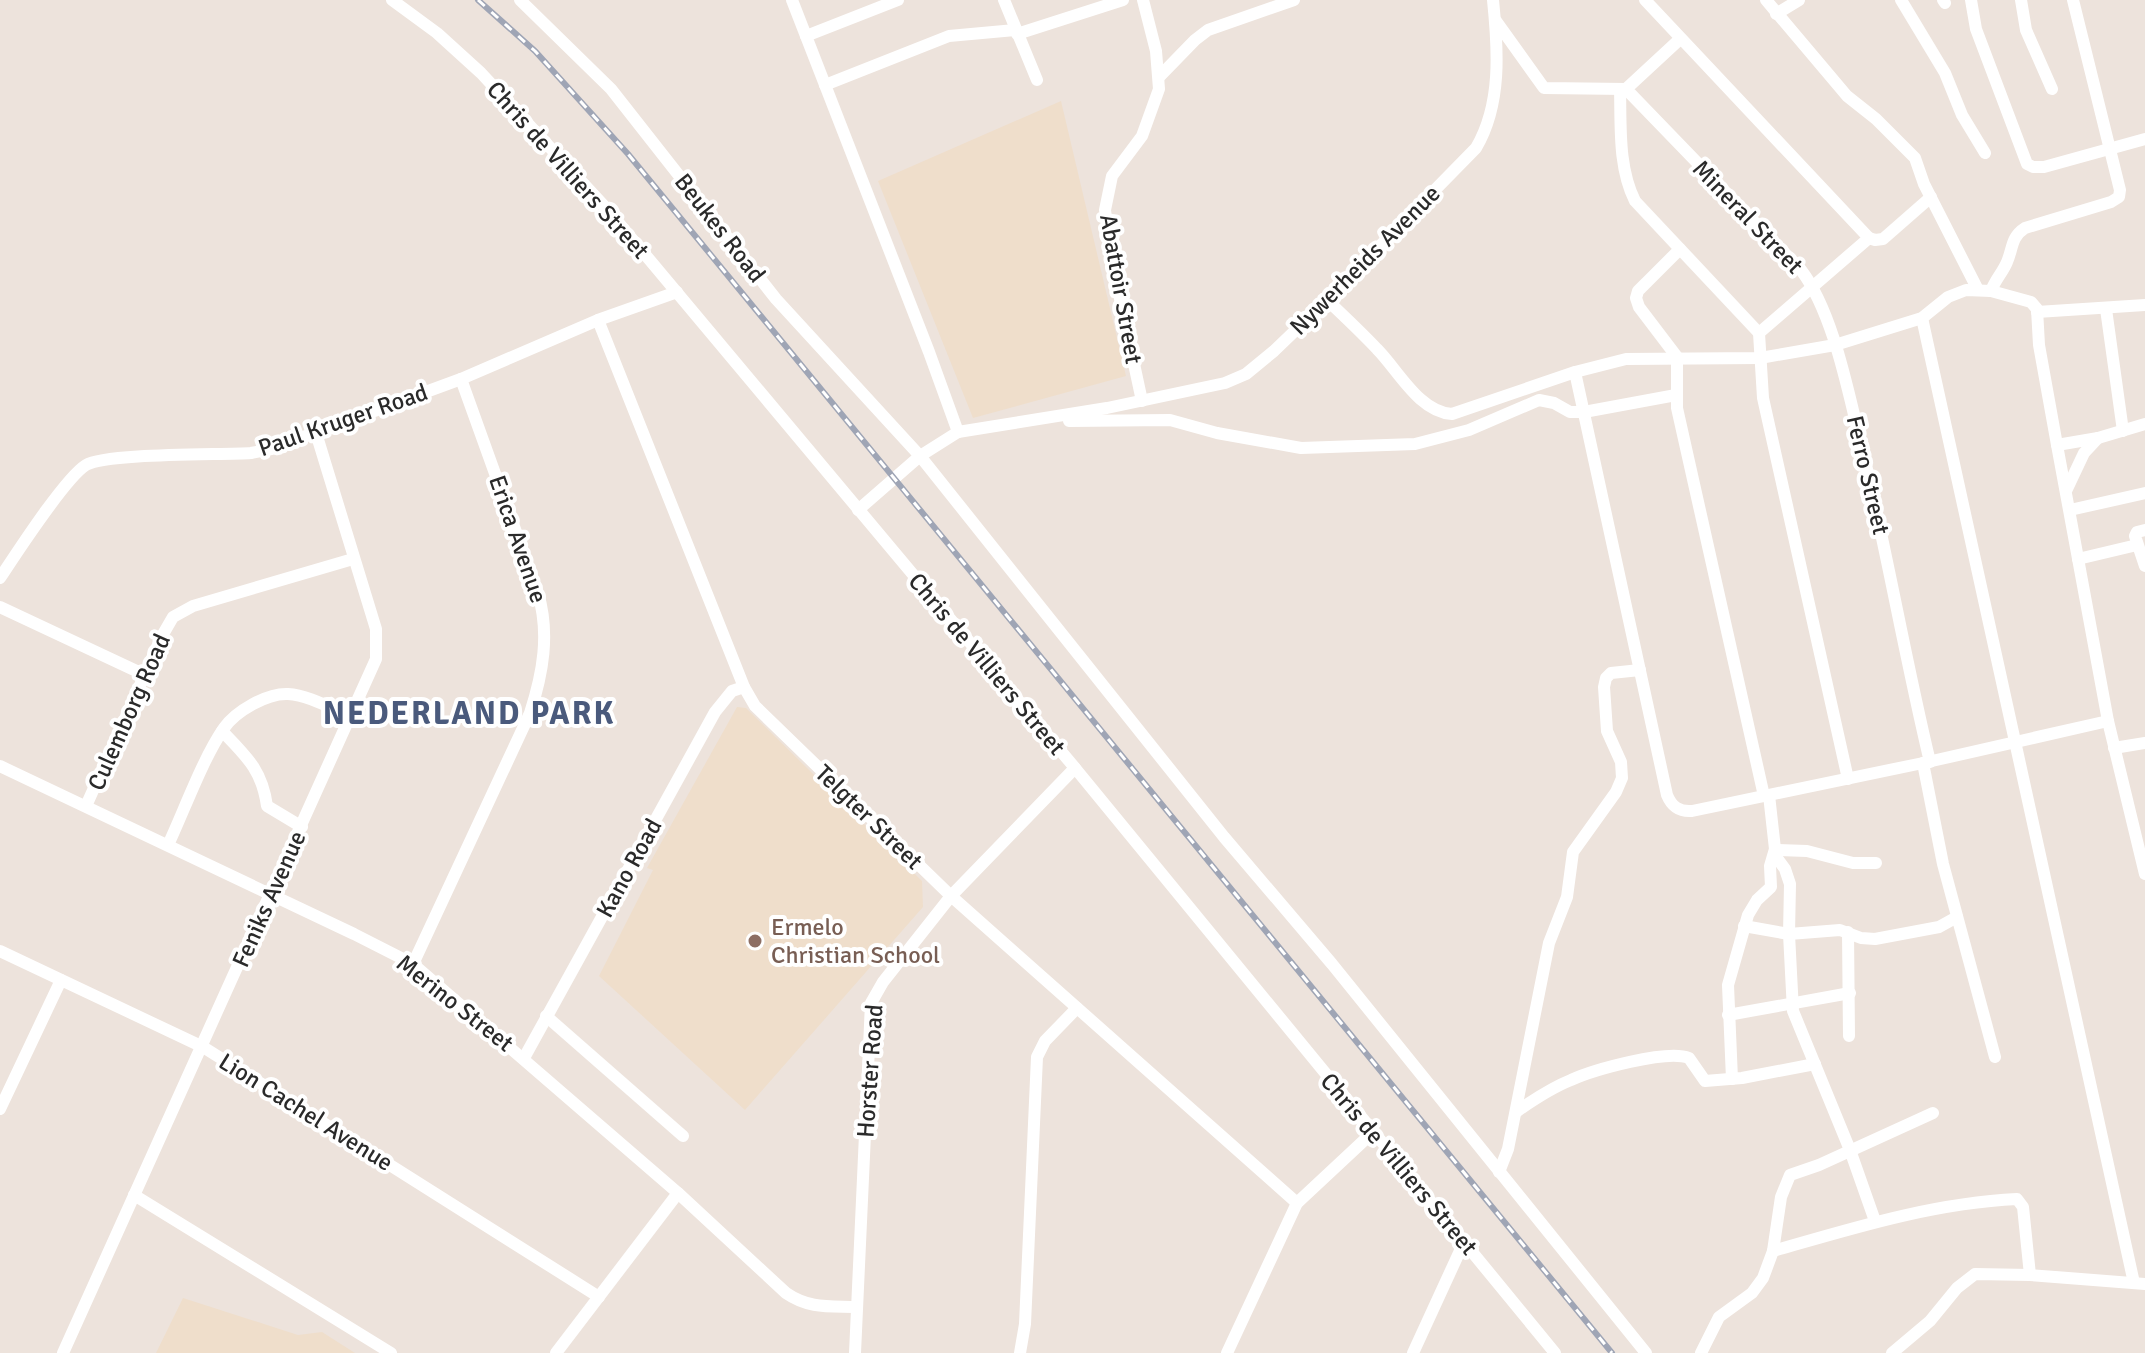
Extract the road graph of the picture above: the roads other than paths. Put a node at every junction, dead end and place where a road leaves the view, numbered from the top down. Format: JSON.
{"nodes":[{"id":1,"x":392,"y":0,"type":"edge"},
{"id":2,"x":520,"y":0,"type":"edge"},
{"id":3,"x":792,"y":0,"type":"edge"},
{"id":4,"x":898,"y":0,"type":"edge"},
{"id":5,"x":1004,"y":0,"type":"edge"},
{"id":6,"x":1123,"y":0,"type":"edge"},
{"id":7,"x":1143,"y":0,"type":"edge"},
{"id":8,"x":1294,"y":0,"type":"edge"},
{"id":9,"x":1493,"y":0,"type":"edge"},
{"id":10,"x":1645,"y":0,"type":"edge"},
{"id":11,"x":1766,"y":0,"type":"edge"},
{"id":12,"x":1799,"y":0,"type":"edge"},
{"id":13,"x":1901,"y":0,"type":"edge"},
{"id":14,"x":1971,"y":0,"type":"edge"},
{"id":15,"x":2021,"y":0,"type":"edge"},
{"id":16,"x":2073,"y":0,"type":"edge"},
{"id":17,"x":1776,"y":14,"type":"junction"},
{"id":18,"x":1495,"y":19,"type":"junction"},
{"id":19,"x":1016,"y":32,"type":"junction"},
{"id":20,"x":806,"y":36,"type":"junction"},
{"id":21,"x":1680,"y":39,"type":"junction"},
{"id":22,"x":1159,"y":77,"type":"junction"},
{"id":23,"x":1037,"y":80,"type":"dead end"},
{"id":24,"x":825,"y":85,"type":"junction"},
{"id":25,"x":1623,"y":89,"type":"junction"},
{"id":26,"x":2052,"y":89,"type":"dead end"},
{"id":27,"x":2145,"y":139,"type":"edge"},
{"id":28,"x":2108,"y":150,"type":"junction"},
{"id":29,"x":1985,"y":153,"type":"dead end"},
{"id":30,"x":1931,"y":197,"type":"junction"},
{"id":31,"x":1869,"y":238,"type":"junction"},
{"id":32,"x":1680,"y":249,"type":"junction"},
{"id":33,"x":1812,"y":286,"type":"junction"},
{"id":34,"x":1985,"y":290,"type":"junction"},
{"id":35,"x":677,"y":292,"type":"junction"},
{"id":36,"x":1327,"y":300,"type":"junction"},
{"id":37,"x":2145,"y":305,"type":"edge"},
{"id":38,"x":2106,"y":309,"type":"junction"},
{"id":39,"x":2037,"y":312,"type":"junction"},
{"id":40,"x":1922,"y":318,"type":"junction"},
{"id":41,"x":598,"y":320,"type":"junction"},
{"id":42,"x":1759,"y":333,"type":"junction"},
{"id":43,"x":1835,"y":345,"type":"junction"},
{"id":44,"x":1681,"y":357,"type":"junction"},
{"id":45,"x":1760,"y":358,"type":"junction"},
{"id":46,"x":1575,"y":372,"type":"junction"},
{"id":47,"x":461,"y":379,"type":"junction"},
{"id":48,"x":1676,"y":395,"type":"junction"},
{"id":49,"x":1142,"y":401,"type":"junction"},
{"id":50,"x":1584,"y":412,"type":"junction"},
{"id":51,"x":1050,"y":417,"type":"junction"},
{"id":52,"x":2145,"y":424,"type":"edge"},
{"id":53,"x":2123,"y":431,"type":"junction"},
{"id":54,"x":958,"y":432,"type":"junction"},
{"id":55,"x":316,"y":433,"type":"junction"},
{"id":56,"x":2098,"y":438,"type":"junction"},
{"id":57,"x":2057,"y":445,"type":"junction"},
{"id":58,"x":920,"y":456,"type":"junction"},
{"id":59,"x":2066,"y":490,"type":"junction"},
{"id":60,"x":2145,"y":493,"type":"edge"},
{"id":61,"x":858,"y":510,"type":"junction"},
{"id":62,"x":2070,"y":510,"type":"junction"},
{"id":63,"x":2145,"y":530,"type":"edge"},
{"id":64,"x":2137,"y":545,"type":"junction"},
{"id":65,"x":353,"y":559,"type":"junction"},
{"id":66,"x":2078,"y":559,"type":"junction"},
{"id":67,"x":2145,"y":566,"type":"edge"},
{"id":68,"x":0,"y":578,"type":"edge"},
{"id":69,"x":0,"y":607,"type":"edge"},
{"id":70,"x":1640,"y":670,"type":"junction"},
{"id":71,"x":145,"y":675,"type":"junction"},
{"id":72,"x":744,"y":687,"type":"junction"},
{"id":73,"x":352,"y":717,"type":"junction"},
{"id":74,"x":2108,"y":721,"type":"junction"},
{"id":75,"x":222,"y":731,"type":"junction"},
{"id":76,"x":2016,"y":742,"type":"junction"},
{"id":77,"x":2145,"y":743,"type":"edge"},
{"id":78,"x":2114,"y":748,"type":"junction"},
{"id":79,"x":1927,"y":762,"type":"junction"},
{"id":80,"x":0,"y":766,"type":"edge"},
{"id":81,"x":1075,"y":768,"type":"junction"},
{"id":82,"x":1848,"y":779,"type":"junction"},
{"id":83,"x":1766,"y":795,"type":"junction"},
{"id":84,"x":86,"y":806,"type":"junction"},
{"id":85,"x":302,"y":827,"type":"junction"},
{"id":86,"x":168,"y":845,"type":"junction"},
{"id":87,"x":1774,"y":852,"type":"junction"},
{"id":88,"x":1876,"y":863,"type":"dead end"},
{"id":89,"x":2145,"y":874,"type":"edge"},
{"id":90,"x":271,"y":895,"type":"junction"},
{"id":91,"x":951,"y":896,"type":"junction"},
{"id":92,"x":1957,"y":917,"type":"junction"},
{"id":93,"x":1744,"y":926,"type":"junction"},
{"id":94,"x":1848,"y":932,"type":"junction"},
{"id":95,"x":1789,"y":934,"type":"junction"},
{"id":96,"x":0,"y":951,"type":"edge"},
{"id":97,"x":413,"y":964,"type":"junction"},
{"id":98,"x":61,"y":980,"type":"junction"},
{"id":99,"x":1850,"y":993,"type":"junction"},
{"id":100,"x":1792,"y":1004,"type":"junction"},
{"id":101,"x":1077,"y":1008,"type":"junction"},
{"id":102,"x":1728,"y":1015,"type":"junction"},
{"id":103,"x":546,"y":1016,"type":"junction"},
{"id":104,"x":1849,"y":1036,"type":"dead end"},
{"id":105,"x":203,"y":1047,"type":"junction"},
{"id":106,"x":1995,"y":1057,"type":"dead end"},
{"id":107,"x":524,"y":1058,"type":"junction"},
{"id":108,"x":1815,"y":1064,"type":"junction"},
{"id":109,"x":1732,"y":1079,"type":"junction"},
{"id":110,"x":0,"y":1109,"type":"edge"},
{"id":111,"x":1516,"y":1112,"type":"junction"},
{"id":112,"x":1933,"y":1113,"type":"dead end"},
{"id":113,"x":1372,"y":1133,"type":"junction"},
{"id":114,"x":683,"y":1136,"type":"dead end"},
{"id":115,"x":1850,"y":1150,"type":"junction"},
{"id":116,"x":1499,"y":1172,"type":"junction"},
{"id":117,"x":678,"y":1193,"type":"junction"},
{"id":118,"x":134,"y":1195,"type":"junction"},
{"id":119,"x":1297,"y":1203,"type":"junction"},
{"id":120,"x":1875,"y":1221,"type":"junction"},
{"id":121,"x":1464,"y":1242,"type":"junction"},
{"id":122,"x":1773,"y":1251,"type":"junction"},
{"id":123,"x":2030,"y":1275,"type":"junction"},
{"id":124,"x":2140,"y":1284,"type":"edge"},
{"id":125,"x":599,"y":1297,"type":"junction"},
{"id":126,"x":856,"y":1307,"type":"junction"},
{"id":127,"x":63,"y":1353,"type":"edge"},
{"id":128,"x":391,"y":1353,"type":"edge"},
{"id":129,"x":556,"y":1353,"type":"edge"},
{"id":130,"x":855,"y":1353,"type":"edge"},
{"id":131,"x":1020,"y":1353,"type":"edge"},
{"id":132,"x":1227,"y":1353,"type":"edge"},
{"id":133,"x":1413,"y":1353,"type":"edge"},
{"id":134,"x":1555,"y":1353,"type":"edge"},
{"id":135,"x":1646,"y":1353,"type":"edge"},
{"id":136,"x":1701,"y":1353,"type":"edge"},
{"id":137,"x":1892,"y":1353,"type":"edge"}],
"edges":[{"from":1,"to":35,"type":"street","name":"Chris de Villiers Street"},
{"from":2,"to":58,"type":"street","name":"Beukes Road"},
{"from":3,"to":20,"type":"street"},
{"from":4,"to":20,"type":"street"},
{"from":5,"to":19,"type":"street"},
{"from":6,"to":19,"type":"street"},
{"from":7,"to":22,"type":"street","name":"Abattoir Street"},
{"from":8,"to":22,"type":"street"},
{"from":9,"to":18,"type":"street","name":"Nywerheids Avenue"},
{"from":10,"to":21,"type":"street"},
{"from":11,"to":17,"type":"street"},
{"from":12,"to":17,"type":"street"},
{"from":13,"to":29,"type":"street"},
{"from":14,"to":28,"type":"street"},
{"from":15,"to":26,"type":"street"},
{"from":16,"to":28,"type":"street"},
{"from":17,"to":30,"type":"street"},
{"from":18,"to":25,"type":"street"},
{"from":18,"to":36,"type":"street","name":"Nywerheids Avenue"},
{"from":19,"to":23,"type":"street"},
{"from":19,"to":24,"type":"street"},
{"from":20,"to":24,"type":"street"},
{"from":21,"to":25,"type":"street"},
{"from":21,"to":31,"type":"street"},
{"from":22,"to":49,"type":"street","name":"Abattoir Street"},
{"from":24,"to":54,"type":"street"},
{"from":25,"to":32,"type":"street"},
{"from":25,"to":33,"type":"street","name":"Mineral Street"},
{"from":27,"to":28,"type":"street"},
{"from":28,"to":34,"type":"street"},
{"from":30,"to":31,"type":"street","name":"Mineral Street"},
{"from":30,"to":34,"type":"street"},
{"from":31,"to":33,"type":"street","name":"Mineral Street"},
{"from":32,"to":42,"type":"street"},
{"from":32,"to":44,"type":"street"},
{"from":33,"to":42,"type":"street"},
{"from":33,"to":43,"type":"street","name":"Ferro Street"},
{"from":34,"to":39,"type":"street"},
{"from":34,"to":40,"type":"street"},
{"from":35,"to":41,"type":"street","name":"Paul Kruger Road"},
{"from":35,"to":61,"type":"street","name":"Chris de Villiers Street"},
{"from":36,"to":46,"type":"street"},
{"from":36,"to":49,"type":"street","name":"Nywerheids Avenue"},
{"from":37,"to":38,"type":"street"},
{"from":38,"to":39,"type":"street"},
{"from":38,"to":53,"type":"street"},
{"from":39,"to":57,"type":"street"},
{"from":40,"to":43,"type":"street"},
{"from":40,"to":76,"type":"street"},
{"from":41,"to":47,"type":"street","name":"Paul Kruger Road"},
{"from":41,"to":72,"type":"street","name":"Telgter Street"},
{"from":42,"to":45,"type":"street"},
{"from":43,"to":45,"type":"street"},
{"from":43,"to":79,"type":"street","name":"Ferro Street"},
{"from":44,"to":45,"type":"street"},
{"from":44,"to":46,"type":"street"},
{"from":44,"to":48,"type":"street"},
{"from":45,"to":82,"type":"street"},
{"from":46,"to":50,"type":"street"},
{"from":47,"to":55,"type":"street","name":"Paul Kruger Road"},
{"from":47,"to":97,"type":"street","name":"Erica Avenue"},
{"from":48,"to":50,"type":"street"},
{"from":48,"to":83,"type":"street"},
{"from":49,"to":51,"type":"street","name":"Nywerheids Avenue"},
{"from":50,"to":51,"type":"street"},
{"from":50,"to":70,"type":"street"},
{"from":51,"to":54,"type":"street"},
{"from":52,"to":53,"type":"street"},
{"from":53,"to":56,"type":"street"},
{"from":54,"to":58,"type":"street"},
{"from":55,"to":65,"type":"street","name":"Feniks Avenue"},
{"from":55,"to":68,"type":"street","name":"Paul Kruger Road"},
{"from":56,"to":57,"type":"street"},
{"from":56,"to":59,"type":"street"},
{"from":57,"to":59,"type":"street"},
{"from":58,"to":61,"type":"street"},
{"from":58,"to":116,"type":"street","name":"Beukes Road"},
{"from":59,"to":62,"type":"street"},
{"from":60,"to":62,"type":"street"},
{"from":61,"to":81,"type":"street","name":"Chris de Villiers Street"},
{"from":62,"to":66,"type":"street"},
{"from":63,"to":64,"type":"street"},
{"from":64,"to":66,"type":"street"},
{"from":64,"to":67,"type":"street"},
{"from":65,"to":71,"type":"street","name":"Culemborg Road"},
{"from":65,"to":73,"type":"street","name":"Feniks Avenue"},
{"from":66,"to":74,"type":"street"},
{"from":69,"to":71,"type":"street"},
{"from":70,"to":83,"type":"street"},
{"from":70,"to":111,"type":"street"},
{"from":71,"to":84,"type":"street","name":"Culemborg Road"},
{"from":72,"to":91,"type":"street","name":"Telgter Street"},
{"from":72,"to":103,"type":"street","name":"Kano Road"},
{"from":73,"to":75,"type":"street"},
{"from":73,"to":85,"type":"street","name":"Feniks Avenue"},
{"from":74,"to":76,"type":"street"},
{"from":74,"to":78,"type":"street"},
{"from":75,"to":85,"type":"street"},
{"from":75,"to":86,"type":"street"},
{"from":76,"to":79,"type":"street"},
{"from":76,"to":124,"type":"street"},
{"from":77,"to":78,"type":"street"},
{"from":78,"to":89,"type":"street"},
{"from":79,"to":82,"type":"street"},
{"from":79,"to":92,"type":"street","name":"Ferro Street"},
{"from":80,"to":84,"type":"street","name":"Merino Street"},
{"from":81,"to":91,"type":"street","name":"Horster Road"},
{"from":81,"to":113,"type":"street","name":"Chris de Villiers Street"},
{"from":82,"to":83,"type":"street"},
{"from":83,"to":87,"type":"street"},
{"from":84,"to":86,"type":"street","name":"Merino Street"},
{"from":85,"to":90,"type":"street","name":"Feniks Avenue"},
{"from":86,"to":90,"type":"street","name":"Merino Street"},
{"from":87,"to":88,"type":"street"},
{"from":87,"to":93,"type":"street"},
{"from":87,"to":95,"type":"street"},
{"from":90,"to":97,"type":"street","name":"Merino Street"},
{"from":90,"to":105,"type":"street","name":"Feniks Avenue"},
{"from":91,"to":101,"type":"street","name":"Telgter Street"},
{"from":91,"to":126,"type":"street","name":"Horster Road"},
{"from":92,"to":94,"type":"street"},
{"from":92,"to":106,"type":"street","name":"Ferro Street"},
{"from":93,"to":95,"type":"street"},
{"from":93,"to":102,"type":"street"},
{"from":94,"to":95,"type":"street"},
{"from":94,"to":99,"type":"street"},
{"from":95,"to":100,"type":"street"},
{"from":96,"to":98,"type":"street","name":"Lion Cachel Avenue"},
{"from":97,"to":107,"type":"street","name":"Merino Street"},
{"from":98,"to":105,"type":"street","name":"Lion Cachel Avenue"},
{"from":98,"to":110,"type":"street"},
{"from":99,"to":100,"type":"street"},
{"from":99,"to":104,"type":"street"},
{"from":100,"to":102,"type":"street"},
{"from":100,"to":108,"type":"street"},
{"from":101,"to":119,"type":"street","name":"Telgter Street"},
{"from":101,"to":131,"type":"street"},
{"from":102,"to":109,"type":"street"},
{"from":103,"to":107,"type":"street","name":"Kano Road"},
{"from":103,"to":114,"type":"street"},
{"from":105,"to":118,"type":"street","name":"Feniks Avenue"},
{"from":105,"to":125,"type":"street","name":"Lion Cachel Avenue"},
{"from":107,"to":117,"type":"street","name":"Merino Street"},
{"from":108,"to":109,"type":"street"},
{"from":108,"to":115,"type":"street"},
{"from":109,"to":111,"type":"street"},
{"from":111,"to":116,"type":"street"},
{"from":112,"to":115,"type":"street"},
{"from":113,"to":119,"type":"street"},
{"from":113,"to":121,"type":"street","name":"Chris de Villiers Street"},
{"from":115,"to":120,"type":"street"},
{"from":115,"to":122,"type":"street"},
{"from":116,"to":135,"type":"street","name":"Beukes Road"},
{"from":117,"to":125,"type":"street"},
{"from":117,"to":126,"type":"street","name":"Merino Street"},
{"from":118,"to":127,"type":"street","name":"Feniks Avenue"},
{"from":118,"to":128,"type":"street"},
{"from":119,"to":132,"type":"street"},
{"from":120,"to":122,"type":"street"},
{"from":120,"to":123,"type":"street"},
{"from":121,"to":133,"type":"street"},
{"from":121,"to":134,"type":"street","name":"Chris de Villiers Street"},
{"from":122,"to":136,"type":"street"},
{"from":123,"to":124,"type":"street"},
{"from":123,"to":137,"type":"street"},
{"from":125,"to":129,"type":"street"},
{"from":126,"to":130,"type":"street","name":"Horster Road"}]}
